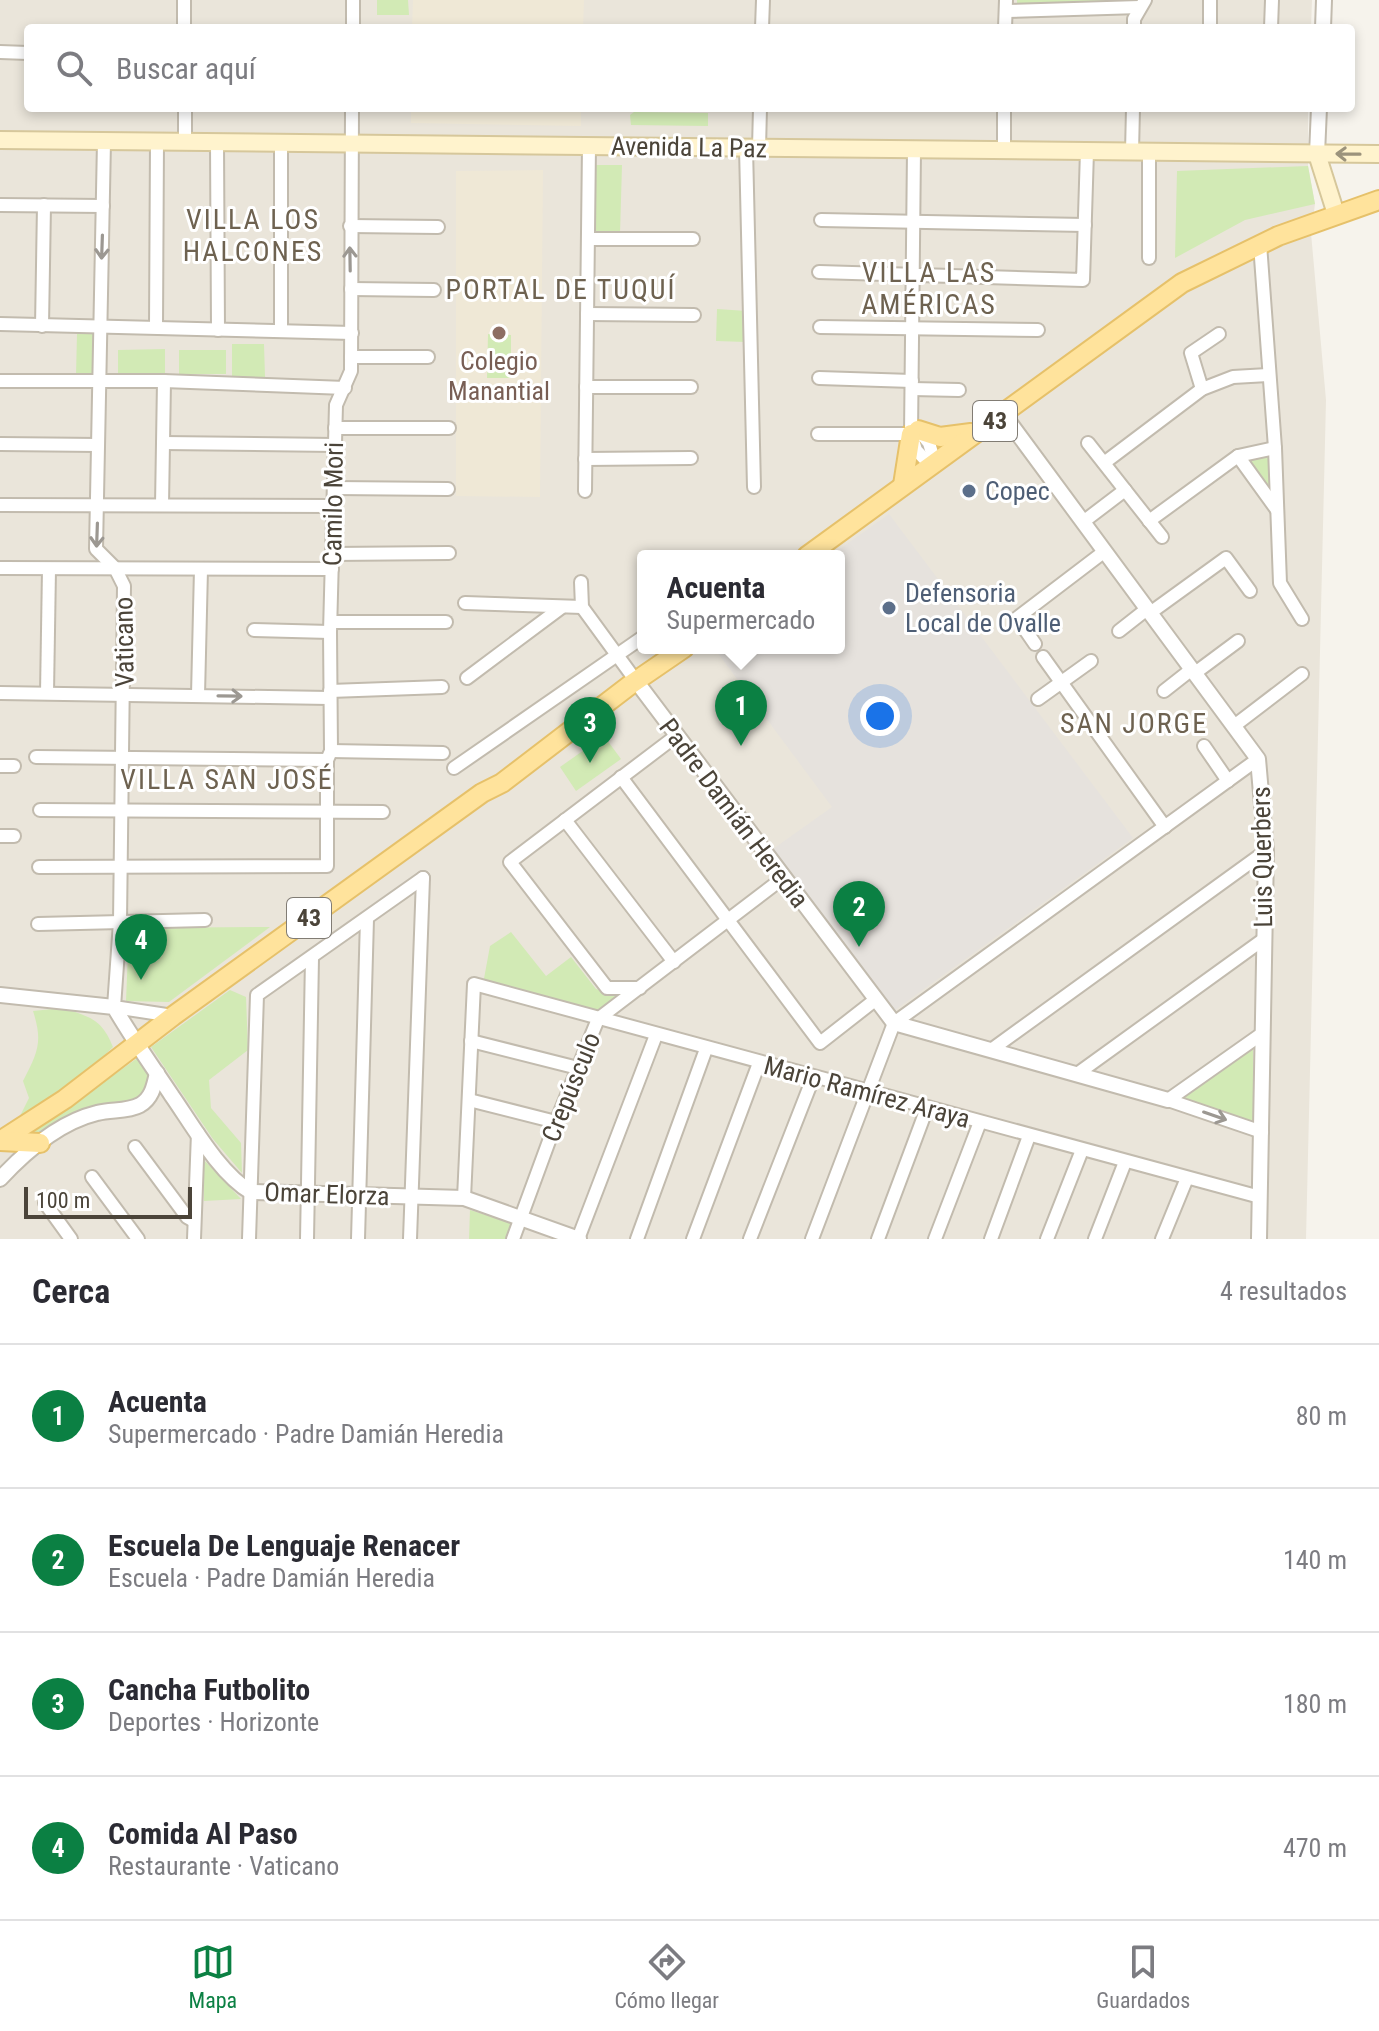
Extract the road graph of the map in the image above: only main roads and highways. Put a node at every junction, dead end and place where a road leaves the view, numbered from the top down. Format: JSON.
{"nodes":[{"id":1,"x":0,"y":140,"type":"edge"},
{"id":2,"x":1317,"y":154,"type":"junction"},
{"id":3,"x":1379,"y":154,"type":"edge"},
{"id":4,"x":1379,"y":191,"type":"edge"},
{"id":5,"x":1379,"y":200,"type":"edge"},
{"id":6,"x":1335,"y":210,"type":"junction"},
{"id":7,"x":1182,"y":283,"type":"junction"},
{"id":8,"x":981,"y":431,"type":"junction"},
{"id":9,"x":903,"y":485,"type":"junction"},
{"id":10,"x":815,"y":550,"type":"edge"},
{"id":11,"x":660,"y":654,"type":"edge"},
{"id":12,"x":674,"y":654,"type":"edge"},
{"id":13,"x":633,"y":678,"type":"junction"},
{"id":14,"x":0,"y":1141,"type":"edge"},
{"id":15,"x":40,"y":1143,"type":"road end"}],
"edges":[{"from":1,"to":2,"type":"main road","name":"Avenida La Paz"},
{"from":3,"to":2,"type":"main road","name":"Avenida La Paz","one_way":true},
{"from":2,"to":6,"type":"main road"},
{"from":4,"to":6,"type":"main road","number":"43"},
{"from":5,"to":6,"type":"main road","number":"43"},
{"from":6,"to":7,"type":"main road","number":"43"},
{"from":6,"to":7,"type":"main road","number":"43"},
{"from":7,"to":8,"type":"main road","number":"43"},
{"from":8,"to":9,"type":"main road","number":"43"},
{"from":8,"to":9,"type":"main road"},
{"from":9,"to":10,"type":"main road","number":"43"},
{"from":11,"to":13,"type":"main road","number":"43"},
{"from":12,"to":13,"type":"main road","number":"43"},
{"from":13,"to":14,"type":"main road","number":"43"},
{"from":14,"to":15,"type":"main road"}]}
